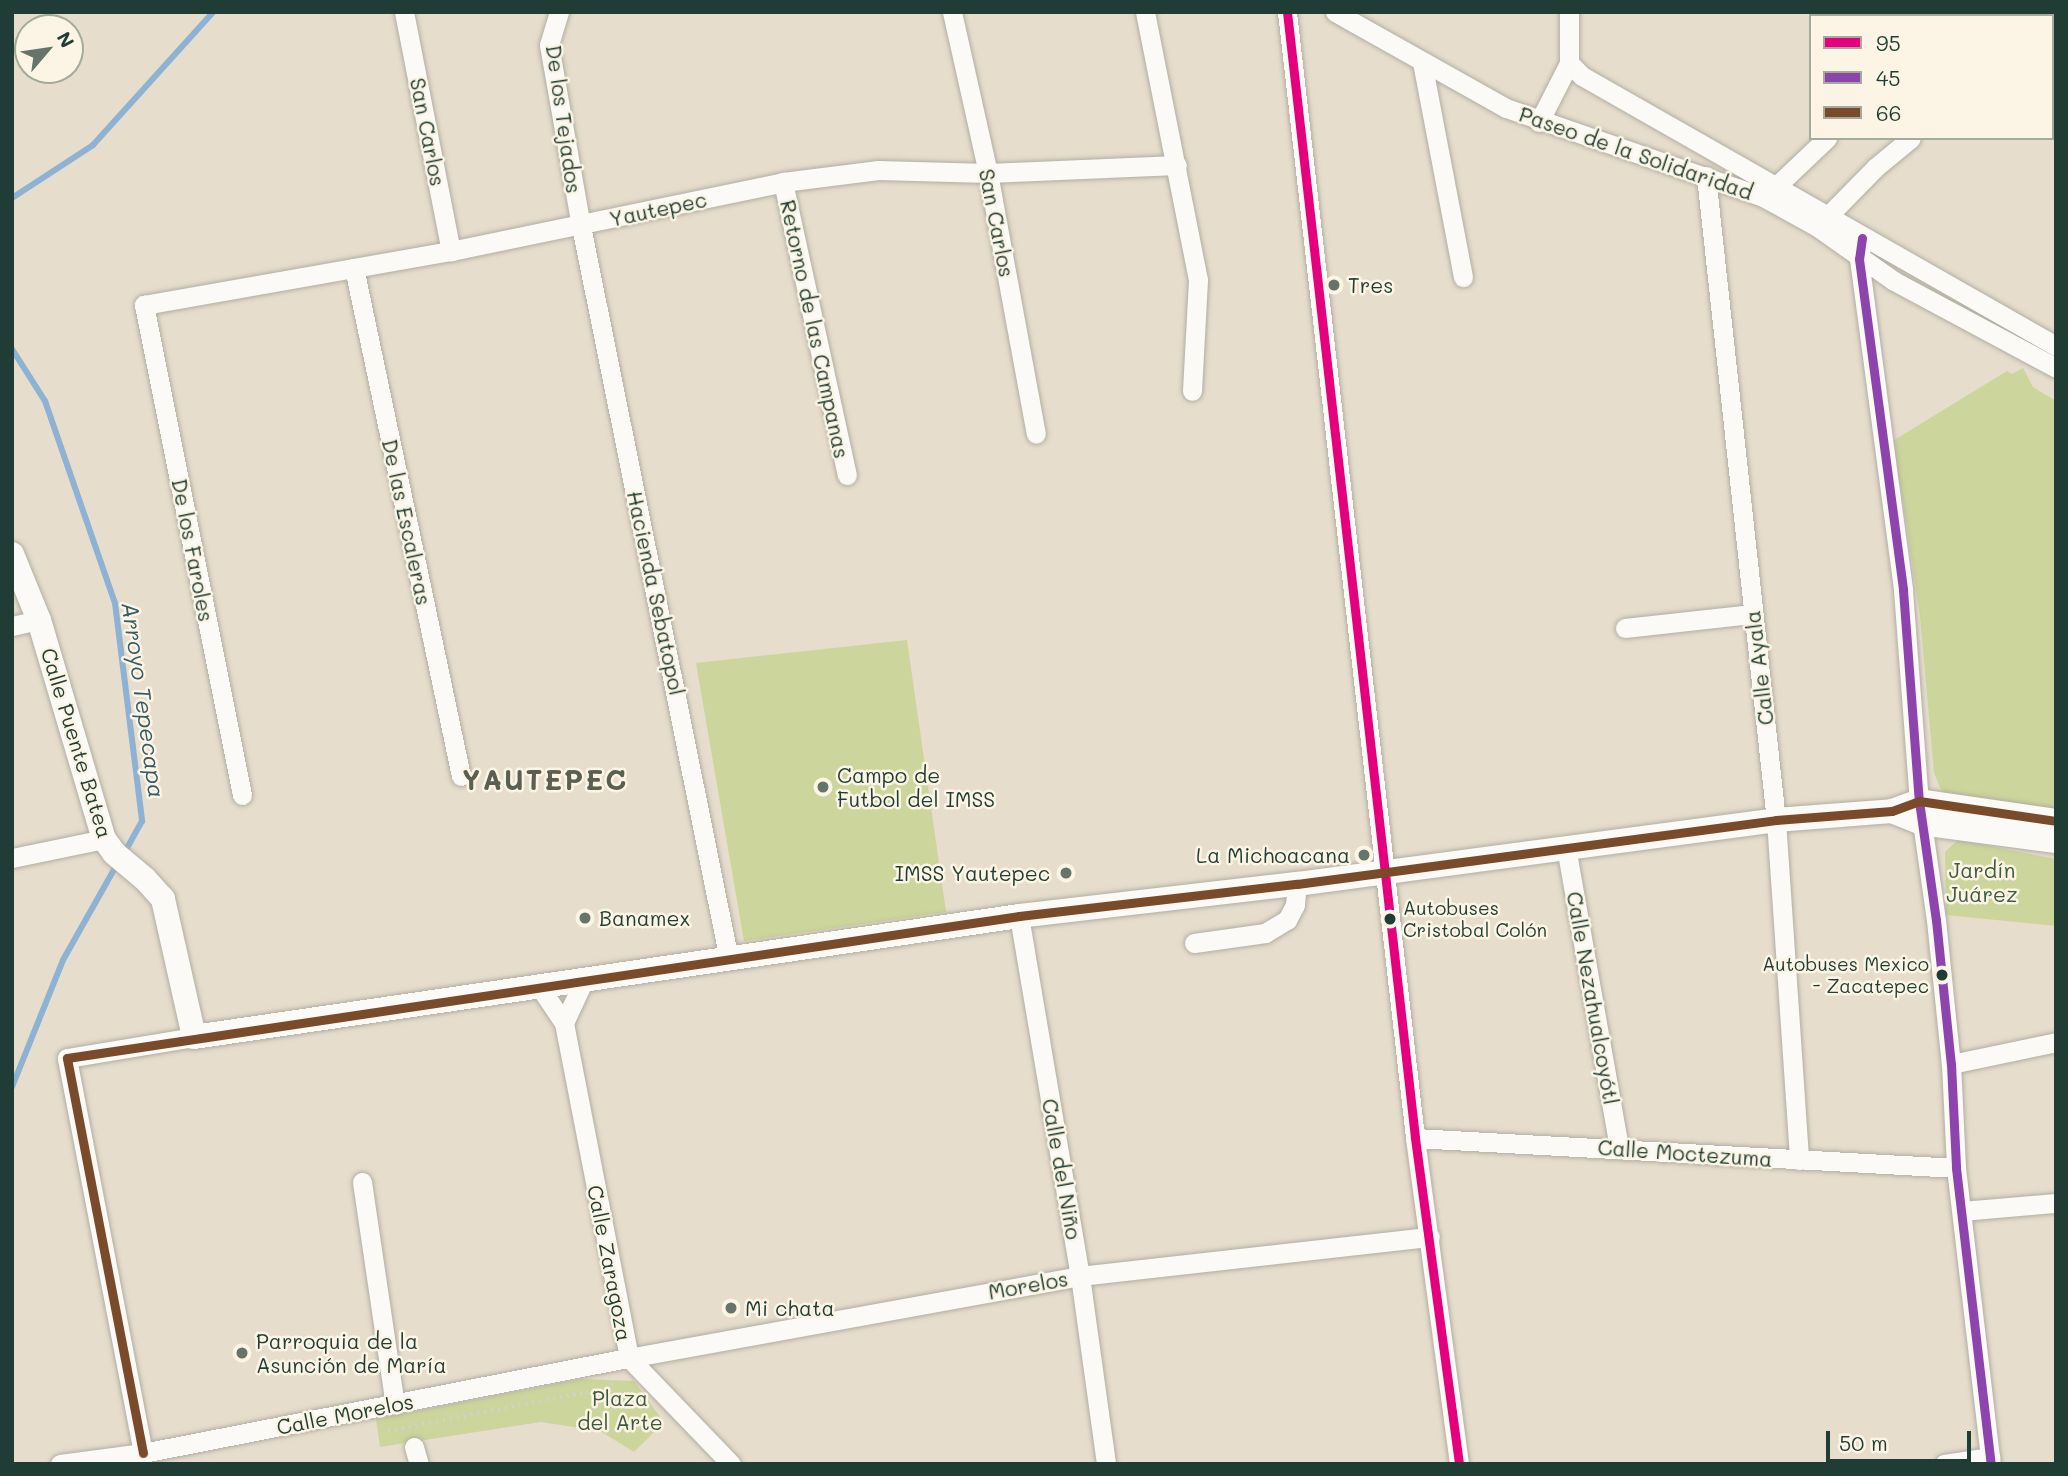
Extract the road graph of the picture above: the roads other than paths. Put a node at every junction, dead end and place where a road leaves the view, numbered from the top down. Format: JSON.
{"nodes":[{"id":1,"x":404,"y":12,"type":"edge"},
{"id":2,"x":559,"y":12,"type":"edge"},
{"id":3,"x":952,"y":12,"type":"edge"},
{"id":4,"x":1145,"y":12,"type":"edge"},
{"id":5,"x":1287,"y":12,"type":"edge"},
{"id":6,"x":1335,"y":12,"type":"edge"},
{"id":7,"x":1569,"y":12,"type":"edge"},
{"id":8,"x":1422,"y":62,"type":"junction"},
{"id":9,"x":1570,"y":63,"type":"junction"},
{"id":10,"x":1539,"y":122,"type":"junction"},
{"id":11,"x":1825,"y":140,"type":"edge"},
{"id":12,"x":1909,"y":140,"type":"edge"},
{"id":13,"x":1177,"y":165,"type":"junction"},
{"id":14,"x":988,"y":173,"type":"junction"},
{"id":15,"x":1706,"y":176,"type":"junction"},
{"id":16,"x":783,"y":182,"type":"junction"},
{"id":17,"x":1770,"y":192,"type":"junction"},
{"id":18,"x":1822,"y":222,"type":"junction"},
{"id":19,"x":581,"y":226,"type":"junction"},
{"id":20,"x":1862,"y":238,"type":"junction"},
{"id":21,"x":452,"y":251,"type":"junction"},
{"id":22,"x":1859,"y":259,"type":"junction"},
{"id":23,"x":354,"y":268,"type":"junction"},
{"id":24,"x":1463,"y":277,"type":"dead end"},
{"id":25,"x":144,"y":305,"type":"joint"},
{"id":26,"x":2056,"y":346,"type":"edge"},
{"id":27,"x":2056,"y":368,"type":"edge"},
{"id":28,"x":1192,"y":391,"type":"dead end"},
{"id":29,"x":1036,"y":435,"type":"dead end"},
{"id":30,"x":847,"y":475,"type":"dead end"},
{"id":31,"x":12,"y":554,"type":"edge"},
{"id":32,"x":1752,"y":614,"type":"junction"},
{"id":33,"x":39,"y":620,"type":"junction"},
{"id":34,"x":12,"y":626,"type":"edge"},
{"id":35,"x":1625,"y":628,"type":"dead end"},
{"id":36,"x":461,"y":776,"type":"dead end"},
{"id":37,"x":242,"y":795,"type":"dead end"},
{"id":38,"x":1920,"y":812,"type":"junction"},
{"id":39,"x":1776,"y":820,"type":"junction"},
{"id":40,"x":2056,"y":821,"type":"edge"},
{"id":41,"x":2056,"y":841,"type":"edge"},
{"id":42,"x":109,"y":846,"type":"junction"},
{"id":43,"x":1566,"y":847,"type":"junction"},
{"id":44,"x":12,"y":858,"type":"edge"},
{"id":45,"x":1386,"y":873,"type":"junction"},
{"id":46,"x":1297,"y":884,"type":"junction"},
{"id":47,"x":1019,"y":916,"type":"junction"},
{"id":48,"x":1194,"y":943,"type":"dead end"},
{"id":49,"x":729,"y":960,"type":"junction"},
{"id":50,"x":583,"y":982,"type":"junction"},
{"id":51,"x":539,"y":986,"type":"junction"},
{"id":52,"x":564,"y":1023,"type":"junction"},
{"id":53,"x":194,"y":1038,"type":"junction"},
{"id":54,"x":2056,"y":1042,"type":"edge"},
{"id":55,"x":1951,"y":1064,"type":"junction"},
{"id":56,"x":1415,"y":1138,"type":"junction"},
{"id":57,"x":1619,"y":1149,"type":"junction"},
{"id":58,"x":1799,"y":1160,"type":"junction"},
{"id":59,"x":1956,"y":1168,"type":"junction"},
{"id":60,"x":362,"y":1182,"type":"dead end"},
{"id":61,"x":2056,"y":1203,"type":"edge"},
{"id":62,"x":1962,"y":1211,"type":"junction"},
{"id":63,"x":1430,"y":1237,"type":"junction"},
{"id":64,"x":1080,"y":1276,"type":"junction"},
{"id":65,"x":620,"y":1360,"type":"junction"},
{"id":66,"x":395,"y":1405,"type":"junction"},
{"id":67,"x":143,"y":1453,"type":"junction"},
{"id":68,"x":1990,"y":1460,"type":"edge"},
{"id":69,"x":60,"y":1464,"type":"edge"},
{"id":70,"x":731,"y":1464,"type":"edge"},
{"id":71,"x":1106,"y":1464,"type":"edge"},
{"id":72,"x":1459,"y":1464,"type":"edge"},
{"id":73,"x":1944,"y":1464,"type":"edge"}],
"edges":[{"from":1,"to":21,"type":"street","name":"San Carlos"},
{"from":2,"to":19,"type":"street","name":"De los Tejados"},
{"from":3,"to":14,"type":"street","name":"San Carlos"},
{"from":4,"to":13,"type":"street"},
{"from":5,"to":45,"type":"street"},
{"from":6,"to":8,"type":"street","name":"Paseo de la Solidaridad"},
{"from":7,"to":9,"type":"street"},
{"from":8,"to":10,"type":"street","name":"Paseo de la Solidaridad"},
{"from":8,"to":24,"type":"street"},
{"from":9,"to":10,"type":"street"},
{"from":9,"to":17,"type":"street","name":"Paseo de la Solidaridad"},
{"from":10,"to":15,"type":"street","name":"Paseo de la Solidaridad"},
{"from":11,"to":17,"type":"street"},
{"from":12,"to":18,"type":"street"},
{"from":13,"to":14,"type":"street","name":"Yautepec"},
{"from":13,"to":28,"type":"street"},
{"from":14,"to":16,"type":"street","name":"Yautepec"},
{"from":14,"to":29,"type":"street","name":"San Carlos"},
{"from":15,"to":17,"type":"street","name":"Paseo de la Solidaridad"},
{"from":15,"to":32,"type":"street","name":"Calle Ayala"},
{"from":16,"to":19,"type":"street","name":"Yautepec"},
{"from":16,"to":30,"type":"street","name":"Retorno de las Campanas"},
{"from":17,"to":18,"type":"street","name":"Paseo de la Solidaridad"},
{"from":17,"to":18,"type":"street","name":"Paseo de la Solidaridad"},
{"from":18,"to":20,"type":"street"},
{"from":18,"to":22,"type":"street","name":"Paseo de la Solidaridad"},
{"from":19,"to":21,"type":"street","name":"Yautepec"},
{"from":19,"to":49,"type":"street","name":"Hacienda Sebatopol"},
{"from":20,"to":22,"type":"street"},
{"from":20,"to":26,"type":"street"},
{"from":21,"to":23,"type":"street","name":"Yautepec"},
{"from":22,"to":27,"type":"street","name":"Paseo de la Solidaridad"},
{"from":22,"to":38,"type":"street"},
{"from":23,"to":25,"type":"street","name":"Yautepec"},
{"from":23,"to":36,"type":"street","name":"De las Escaleras"},
{"from":25,"to":37,"type":"street","name":"De los Faroles"},
{"from":31,"to":33,"type":"main road","name":"Calle Puente Batea"},
{"from":32,"to":35,"type":"street"},
{"from":32,"to":39,"type":"street","name":"Calle Ayala"},
{"from":33,"to":34,"type":"street"},
{"from":33,"to":42,"type":"main road","name":"Calle Puente Batea"},
{"from":38,"to":39,"type":"main road"},
{"from":38,"to":40,"type":"main road"},
{"from":38,"to":41,"type":"main road"},
{"from":38,"to":55,"type":"street"},
{"from":39,"to":43,"type":"main road"},
{"from":39,"to":58,"type":"street","name":"Calle Ayala"},
{"from":42,"to":44,"type":"street"},
{"from":42,"to":53,"type":"main road","name":"Calle Puente Batea"},
{"from":43,"to":45,"type":"main road"},
{"from":43,"to":57,"type":"street","name":"Calle Nezahualcoyótl"},
{"from":45,"to":46,"type":"main road"},
{"from":45,"to":56,"type":"street"},
{"from":46,"to":47,"type":"main road"},
{"from":46,"to":48,"type":"street"},
{"from":47,"to":49,"type":"main road"},
{"from":47,"to":64,"type":"street","name":"Calle del Niño"},
{"from":49,"to":50,"type":"main road"},
{"from":50,"to":51,"type":"main road"},
{"from":50,"to":52,"type":"street"},
{"from":51,"to":52,"type":"street","name":"Calle Zaragoza"},
{"from":51,"to":53,"type":"main road"},
{"from":52,"to":65,"type":"street","name":"Calle Zaragoza"},
{"from":53,"to":67,"type":"street"},
{"from":54,"to":55,"type":"street"},
{"from":55,"to":59,"type":"street"},
{"from":56,"to":57,"type":"street","name":"Calle Moctezuma"},
{"from":56,"to":63,"type":"street"},
{"from":57,"to":58,"type":"street","name":"Calle Moctezuma"},
{"from":58,"to":59,"type":"street","name":"Calle Moctezuma"},
{"from":59,"to":62,"type":"street"},
{"from":60,"to":66,"type":"street"},
{"from":61,"to":62,"type":"street"},
{"from":62,"to":68,"type":"street"},
{"from":63,"to":64,"type":"street","name":"Morelos"},
{"from":63,"to":72,"type":"street"},
{"from":64,"to":65,"type":"street","name":"Morelos"},
{"from":64,"to":71,"type":"street","name":"Calle del Niño"},
{"from":65,"to":66,"type":"street","name":"Calle Morelos"},
{"from":65,"to":70,"type":"street","name":"Calle Zaragoza"},
{"from":66,"to":67,"type":"street","name":"Calle Morelos"},
{"from":67,"to":69,"type":"street","name":"Calle Morelos"},
{"from":68,"to":73,"type":"street"}]}
